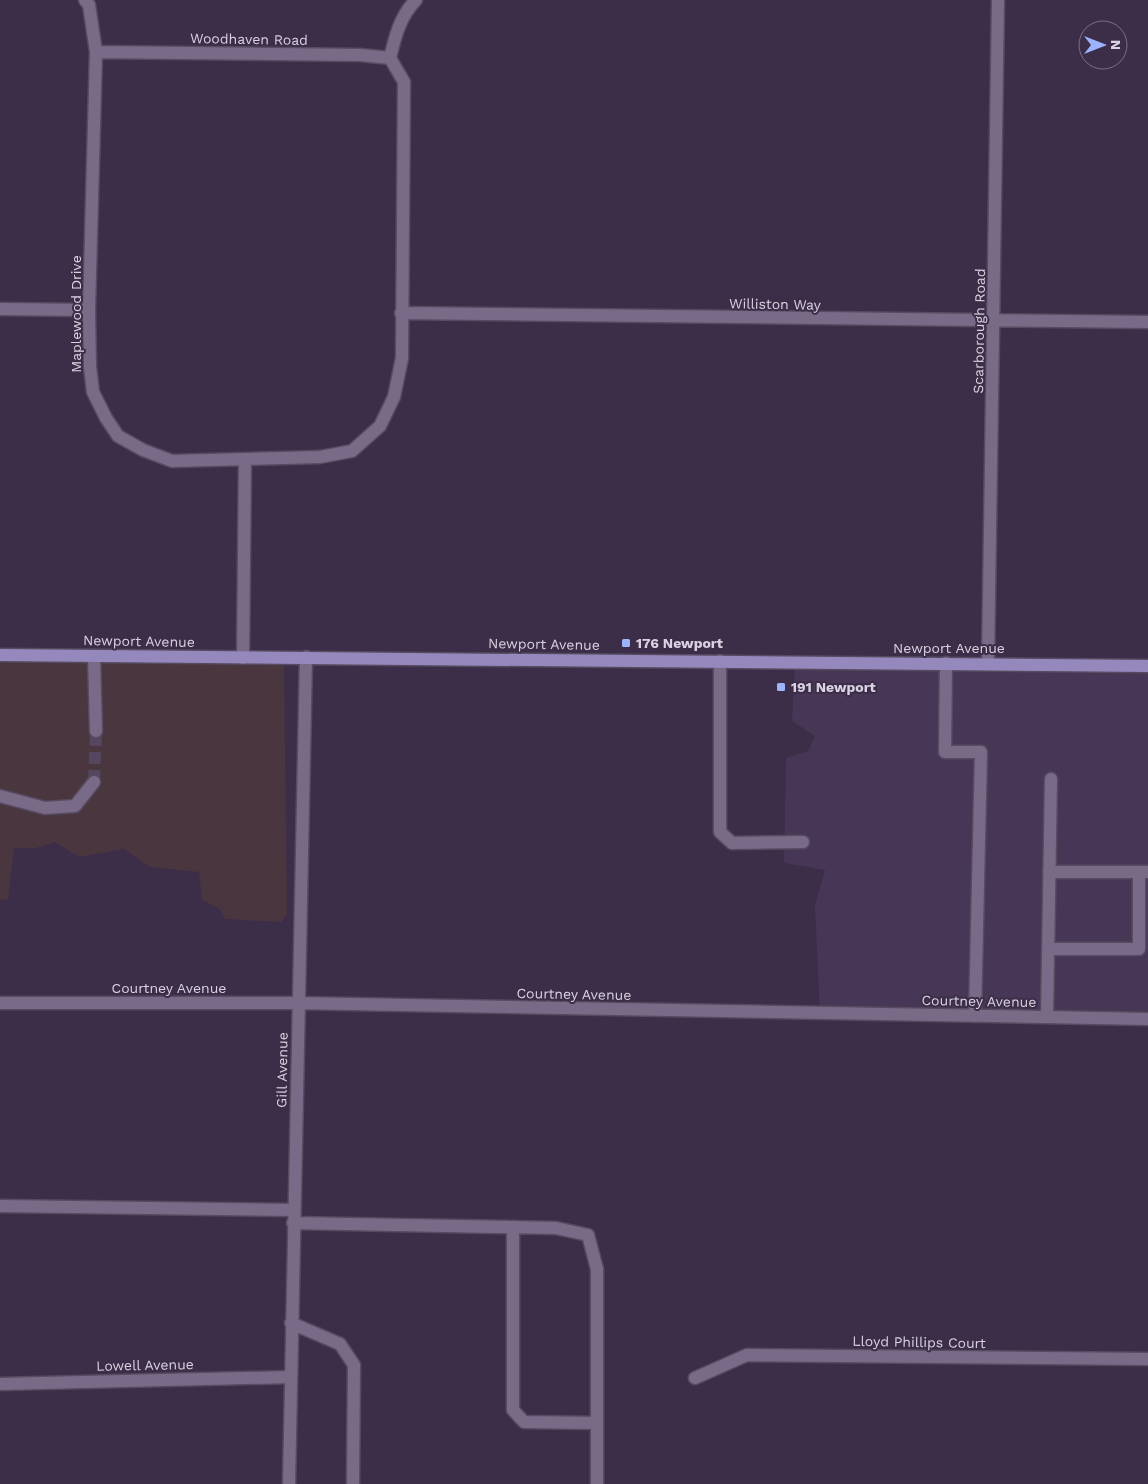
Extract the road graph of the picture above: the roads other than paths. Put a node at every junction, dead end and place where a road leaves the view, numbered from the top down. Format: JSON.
{"nodes":[{"id":1,"x":85,"y":0,"type":"edge"},
{"id":2,"x":416,"y":0,"type":"edge"},
{"id":3,"x":998,"y":0,"type":"edge"},
{"id":4,"x":96,"y":52,"type":"junction"},
{"id":5,"x":390,"y":58,"type":"junction"},
{"id":6,"x":0,"y":309,"type":"edge"},
{"id":7,"x":89,"y":310,"type":"junction"},
{"id":8,"x":401,"y":313,"type":"junction"},
{"id":9,"x":994,"y":322,"type":"junction"},
{"id":10,"x":1148,"y":322,"type":"edge"},
{"id":11,"x":245,"y":460,"type":"junction"},
{"id":12,"x":0,"y":655,"type":"edge"},
{"id":13,"x":94,"y":656,"type":"junction"},
{"id":14,"x":306,"y":657,"type":"junction"},
{"id":15,"x":243,"y":658,"type":"junction"},
{"id":16,"x":720,"y":661,"type":"junction"},
{"id":17,"x":946,"y":663,"type":"junction"},
{"id":18,"x":988,"y":663,"type":"junction"},
{"id":19,"x":1148,"y":666,"type":"edge"},
{"id":20,"x":96,"y":731,"type":"tunnel mouth"},
{"id":21,"x":1051,"y":780,"type":"dead end"},
{"id":22,"x":94,"y":782,"type":"tunnel mouth"},
{"id":23,"x":0,"y":796,"type":"edge"},
{"id":24,"x":803,"y":842,"type":"dead end"},
{"id":25,"x":1050,"y":872,"type":"junction"},
{"id":26,"x":1144,"y":872,"type":"edge"},
{"id":27,"x":1048,"y":949,"type":"junction"},
{"id":28,"x":0,"y":1003,"type":"edge"},
{"id":29,"x":298,"y":1003,"type":"junction"},
{"id":30,"x":975,"y":1016,"type":"junction"},
{"id":31,"x":1047,"y":1017,"type":"junction"},
{"id":32,"x":1148,"y":1019,"type":"edge"},
{"id":33,"x":0,"y":1206,"type":"edge"},
{"id":34,"x":293,"y":1216,"type":"junction"},
{"id":35,"x":513,"y":1227,"type":"junction"},
{"id":36,"x":291,"y":1323,"type":"junction"},
{"id":37,"x":1148,"y":1360,"type":"edge"},
{"id":38,"x":291,"y":1377,"type":"junction"},
{"id":39,"x":695,"y":1378,"type":"dead end"},
{"id":40,"x":0,"y":1384,"type":"edge"},
{"id":41,"x":597,"y":1423,"type":"junction"},
{"id":42,"x":289,"y":1484,"type":"edge"},
{"id":43,"x":353,"y":1484,"type":"edge"},
{"id":44,"x":597,"y":1484,"type":"edge"}],
"edges":[{"from":1,"to":4,"type":"street"},
{"from":2,"to":5,"type":"street"},
{"from":3,"to":9,"type":"street","name":"Scarborough Road"},
{"from":4,"to":5,"type":"street","name":"Woodhaven Road"},
{"from":4,"to":7,"type":"street","name":"Maplewood Drive"},
{"from":5,"to":8,"type":"street","name":"Maplewood Drive"},
{"from":6,"to":7,"type":"street"},
{"from":7,"to":11,"type":"street","name":"Maplewood Drive"},
{"from":8,"to":9,"type":"street","name":"Williston Way"},
{"from":8,"to":11,"type":"street","name":"Maplewood Drive"},
{"from":9,"to":10,"type":"street","name":"Williston Way"},
{"from":9,"to":18,"type":"street","name":"Scarborough Road"},
{"from":11,"to":15,"type":"street"},
{"from":12,"to":13,"type":"main road","name":"Newport Avenue"},
{"from":13,"to":15,"type":"main road","name":"Newport Avenue"},
{"from":13,"to":20,"type":"street"},
{"from":14,"to":15,"type":"main road","name":"Newport Avenue"},
{"from":14,"to":16,"type":"main road","name":"Newport Avenue"},
{"from":14,"to":29,"type":"street","name":"Gill Avenue"},
{"from":16,"to":17,"type":"main road","name":"Newport Avenue"},
{"from":16,"to":24,"type":"street"},
{"from":17,"to":18,"type":"main road","name":"Newport Avenue"},
{"from":17,"to":30,"type":"street"},
{"from":18,"to":19,"type":"main road","name":"Newport Avenue"},
{"from":21,"to":25,"type":"street"},
{"from":22,"to":23,"type":"street"},
{"from":25,"to":26,"type":"street"},
{"from":25,"to":27,"type":"street"},
{"from":26,"to":27,"type":"street"},
{"from":27,"to":31,"type":"street"},
{"from":28,"to":29,"type":"street","name":"Courtney Avenue"},
{"from":29,"to":30,"type":"street","name":"Courtney Avenue"},
{"from":29,"to":34,"type":"street","name":"Gill Avenue"},
{"from":30,"to":31,"type":"street","name":"Courtney Avenue"},
{"from":31,"to":32,"type":"street","name":"Courtney Avenue"},
{"from":33,"to":34,"type":"street"},
{"from":34,"to":35,"type":"street"},
{"from":34,"to":36,"type":"street","name":"Gill Avenue"},
{"from":35,"to":41,"type":"street"},
{"from":35,"to":41,"type":"street"},
{"from":36,"to":38,"type":"street","name":"Gill Avenue"},
{"from":36,"to":43,"type":"street"},
{"from":37,"to":39,"type":"street","name":"Lloyd Phillips Court"},
{"from":38,"to":40,"type":"street","name":"Lowell Avenue"},
{"from":38,"to":42,"type":"street","name":"Gill Avenue"},
{"from":41,"to":44,"type":"street"}]}
